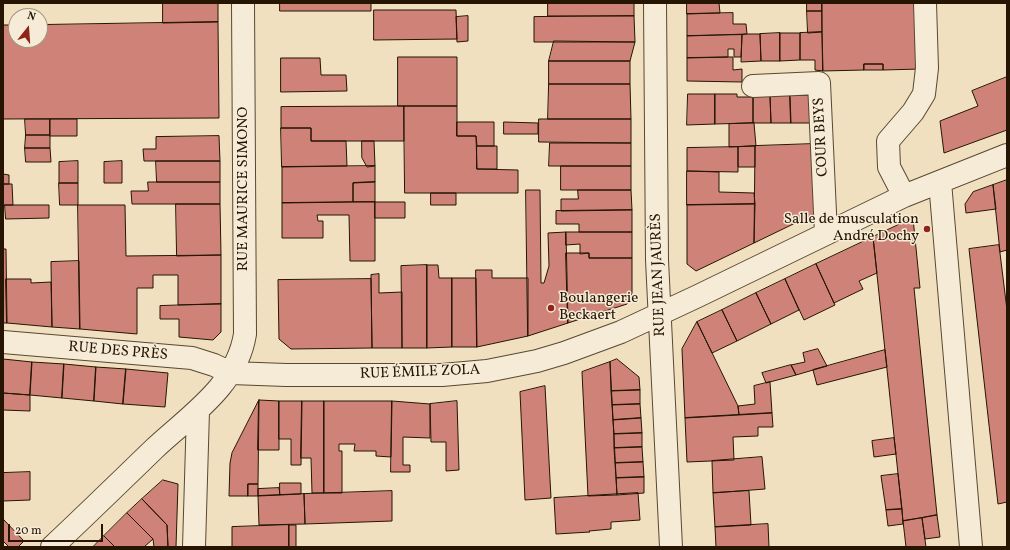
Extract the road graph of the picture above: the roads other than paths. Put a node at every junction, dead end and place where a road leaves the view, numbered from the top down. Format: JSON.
{"nodes":[{"id":1,"x":243,"y":3,"type":"edge"},
{"id":2,"x":655,"y":3,"type":"edge"},
{"id":3,"x":925,"y":3,"type":"edge"},
{"id":4,"x":753,"y":86,"type":"dead end"},
{"id":5,"x":1007,"y":155,"type":"edge"},
{"id":6,"x":940,"y":182,"type":"junction"},
{"id":7,"x":904,"y":196,"type":"junction"},
{"id":8,"x":826,"y":234,"type":"junction"},
{"id":9,"x":660,"y":314,"type":"junction"},
{"id":10,"x":3,"y":342,"type":"edge"},
{"id":11,"x":230,"y":373,"type":"junction"},
{"id":12,"x":198,"y":411,"type":"junction"},
{"id":13,"x":52,"y":547,"type":"edge"},
{"id":14,"x":194,"y":547,"type":"edge"},
{"id":15,"x":671,"y":547,"type":"edge"},
{"id":16,"x":971,"y":547,"type":"edge"}],
"edges":[{"from":1,"to":11,"type":"street","name":"RUE MAURICE SIMONO"},
{"from":2,"to":9,"type":"street","name":"RUE JEAN JAURÈS"},
{"from":3,"to":7,"type":"street"},
{"from":4,"to":8,"type":"street","name":"COUR BEYS"},
{"from":5,"to":6,"type":"street","name":"RUE ÉMILE ZOLA"},
{"from":6,"to":7,"type":"street","name":"RUE ÉMILE ZOLA"},
{"from":6,"to":16,"type":"street"},
{"from":7,"to":8,"type":"street","name":"RUE ÉMILE ZOLA"},
{"from":8,"to":9,"type":"street","name":"RUE ÉMILE ZOLA"},
{"from":9,"to":11,"type":"street","name":"RUE ÉMILE ZOLA"},
{"from":9,"to":15,"type":"street","name":"RUE JEAN JAURÈS"},
{"from":10,"to":11,"type":"street","name":"RUE DES PRÈS"},
{"from":11,"to":12,"type":"street"},
{"from":12,"to":13,"type":"street"},
{"from":12,"to":14,"type":"street"}]}
